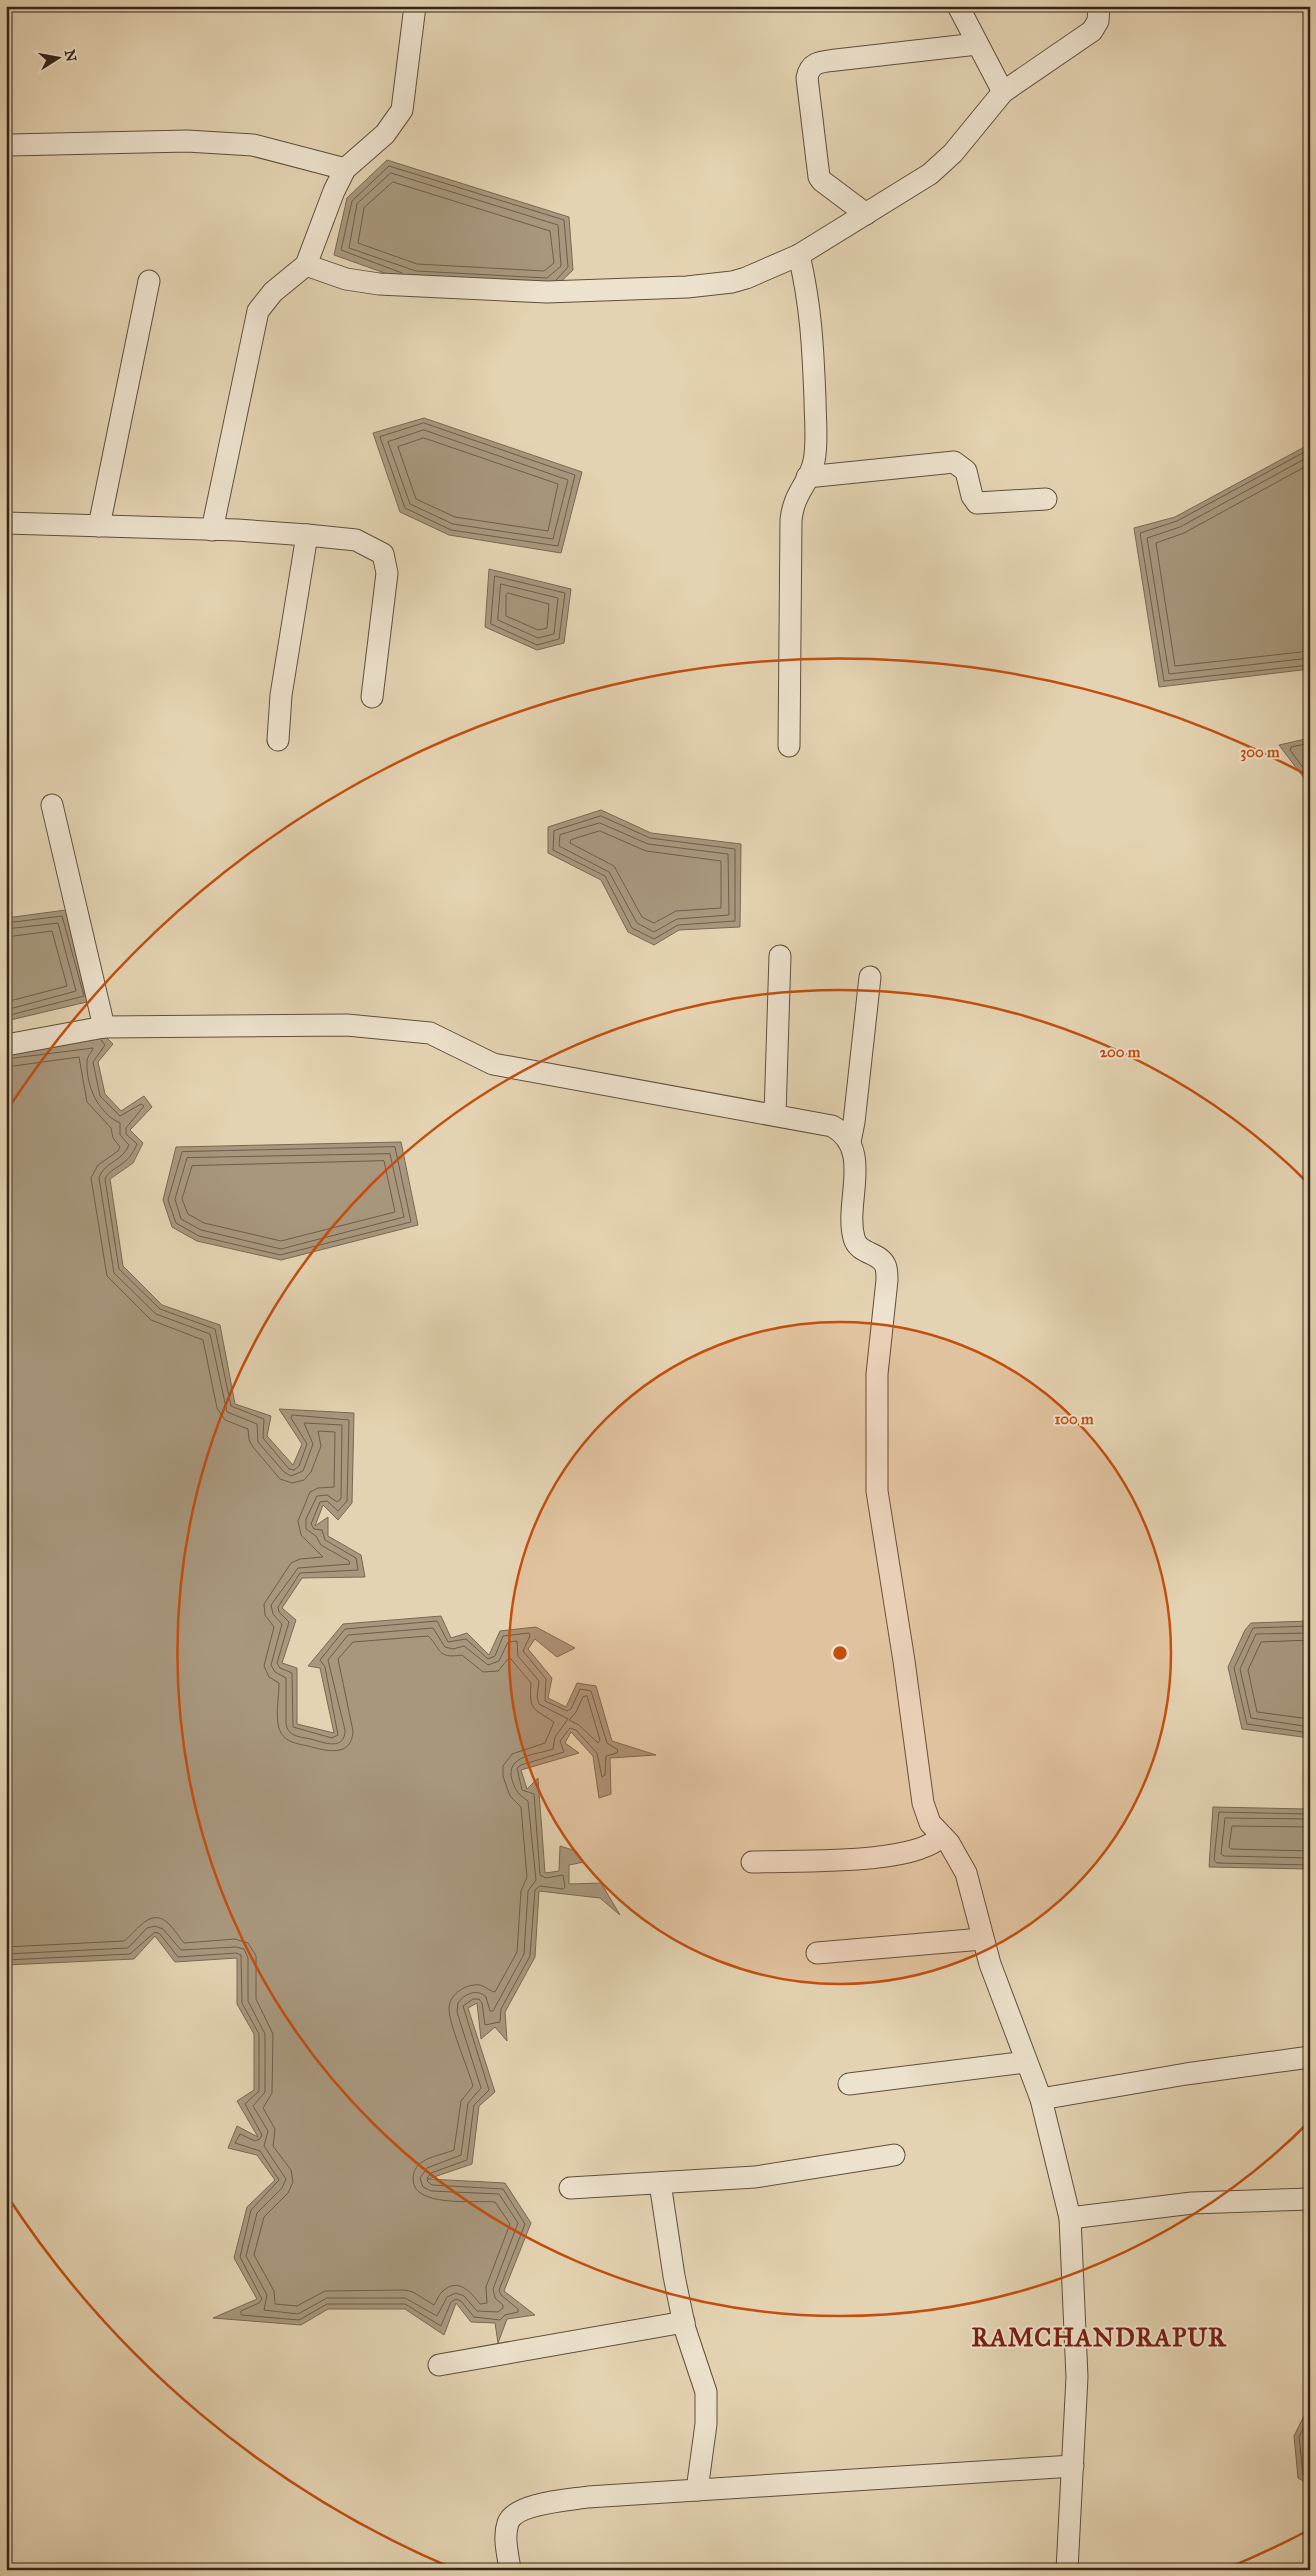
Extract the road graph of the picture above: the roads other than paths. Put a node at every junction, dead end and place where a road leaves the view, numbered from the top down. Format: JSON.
{"nodes":[{"id":1,"x":415,"y":6,"type":"edge"},
{"id":2,"x":958,"y":6,"type":"edge"},
{"id":3,"x":1099,"y":6,"type":"edge"},
{"id":4,"x":977,"y":44,"type":"junction"},
{"id":5,"x":1002,"y":92,"type":"junction"},
{"id":6,"x":10,"y":145,"type":"dead end"},
{"id":7,"x":345,"y":169,"type":"junction"},
{"id":8,"x":866,"y":214,"type":"junction"},
{"id":9,"x":799,"y":255,"type":"junction"},
{"id":10,"x":306,"y":264,"type":"junction"},
{"id":11,"x":149,"y":281,"type":"dead end"},
{"id":12,"x":807,"y":477,"type":"junction"},
{"id":13,"x":1046,"y":499,"type":"dead end"},
{"id":14,"x":6,"y":523,"type":"edge"},
{"id":15,"x":100,"y":526,"type":"junction"},
{"id":16,"x":212,"y":530,"type":"junction"},
{"id":17,"x":307,"y":535,"type":"junction"},
{"id":18,"x":372,"y":697,"type":"dead end"},
{"id":19,"x":278,"y":740,"type":"dead end"},
{"id":20,"x":789,"y":746,"type":"dead end"},
{"id":21,"x":52,"y":805,"type":"dead end"},
{"id":22,"x":780,"y":956,"type":"dead end"},
{"id":23,"x":870,"y":977,"type":"dead end"},
{"id":24,"x":104,"y":1027,"type":"junction"},
{"id":25,"x":6,"y":1045,"type":"edge"},
{"id":26,"x":775,"y":1115,"type":"junction"},
{"id":27,"x":850,"y":1142,"type":"junction"},
{"id":28,"x":942,"y":1836,"type":"junction"},
{"id":29,"x":752,"y":1862,"type":"dead end"},
{"id":30,"x":982,"y":1939,"type":"junction"},
{"id":31,"x":817,"y":1953,"type":"dead end"},
{"id":32,"x":1310,"y":2057,"type":"edge"},
{"id":33,"x":1026,"y":2062,"type":"junction"},
{"id":34,"x":849,"y":2084,"type":"dead end"},
{"id":35,"x":1041,"y":2099,"type":"junction"},
{"id":36,"x":894,"y":2155,"type":"dead end"},
{"id":37,"x":660,"y":2183,"type":"junction"},
{"id":38,"x":570,"y":2188,"type":"dead end"},
{"id":39,"x":1310,"y":2199,"type":"edge"},
{"id":40,"x":1070,"y":2218,"type":"junction"},
{"id":41,"x":684,"y":2322,"type":"junction"},
{"id":42,"x":439,"y":2365,"type":"dead end"},
{"id":43,"x":1073,"y":2466,"type":"junction"},
{"id":44,"x":697,"y":2490,"type":"junction"},
{"id":45,"x":510,"y":2570,"type":"edge"},
{"id":46,"x":1067,"y":2570,"type":"edge"}],
"edges":[{"from":1,"to":7,"type":"street"},
{"from":2,"to":4,"type":"street"},
{"from":3,"to":5,"type":"street"},
{"from":4,"to":5,"type":"street"},
{"from":4,"to":8,"type":"street"},
{"from":5,"to":8,"type":"street"},
{"from":6,"to":7,"type":"street"},
{"from":7,"to":10,"type":"street"},
{"from":8,"to":9,"type":"street"},
{"from":9,"to":10,"type":"street"},
{"from":9,"to":12,"type":"street"},
{"from":10,"to":16,"type":"street"},
{"from":11,"to":15,"type":"street"},
{"from":12,"to":13,"type":"street"},
{"from":12,"to":20,"type":"street"},
{"from":14,"to":15,"type":"street"},
{"from":15,"to":16,"type":"street"},
{"from":16,"to":17,"type":"street"},
{"from":17,"to":18,"type":"street"},
{"from":17,"to":19,"type":"street"},
{"from":21,"to":24,"type":"street"},
{"from":22,"to":26,"type":"street"},
{"from":23,"to":27,"type":"street"},
{"from":24,"to":25,"type":"street"},
{"from":24,"to":26,"type":"street"},
{"from":26,"to":27,"type":"street"},
{"from":27,"to":28,"type":"street"},
{"from":28,"to":29,"type":"street"},
{"from":28,"to":30,"type":"street"},
{"from":30,"to":31,"type":"street"},
{"from":30,"to":33,"type":"street"},
{"from":32,"to":35,"type":"street"},
{"from":33,"to":34,"type":"street"},
{"from":33,"to":35,"type":"street"},
{"from":35,"to":40,"type":"street"},
{"from":36,"to":37,"type":"street"},
{"from":37,"to":38,"type":"street"},
{"from":37,"to":41,"type":"street"},
{"from":39,"to":40,"type":"street"},
{"from":40,"to":43,"type":"street"},
{"from":41,"to":42,"type":"street"},
{"from":41,"to":44,"type":"street"},
{"from":43,"to":44,"type":"street"},
{"from":43,"to":46,"type":"street"},
{"from":44,"to":45,"type":"street"}]}
